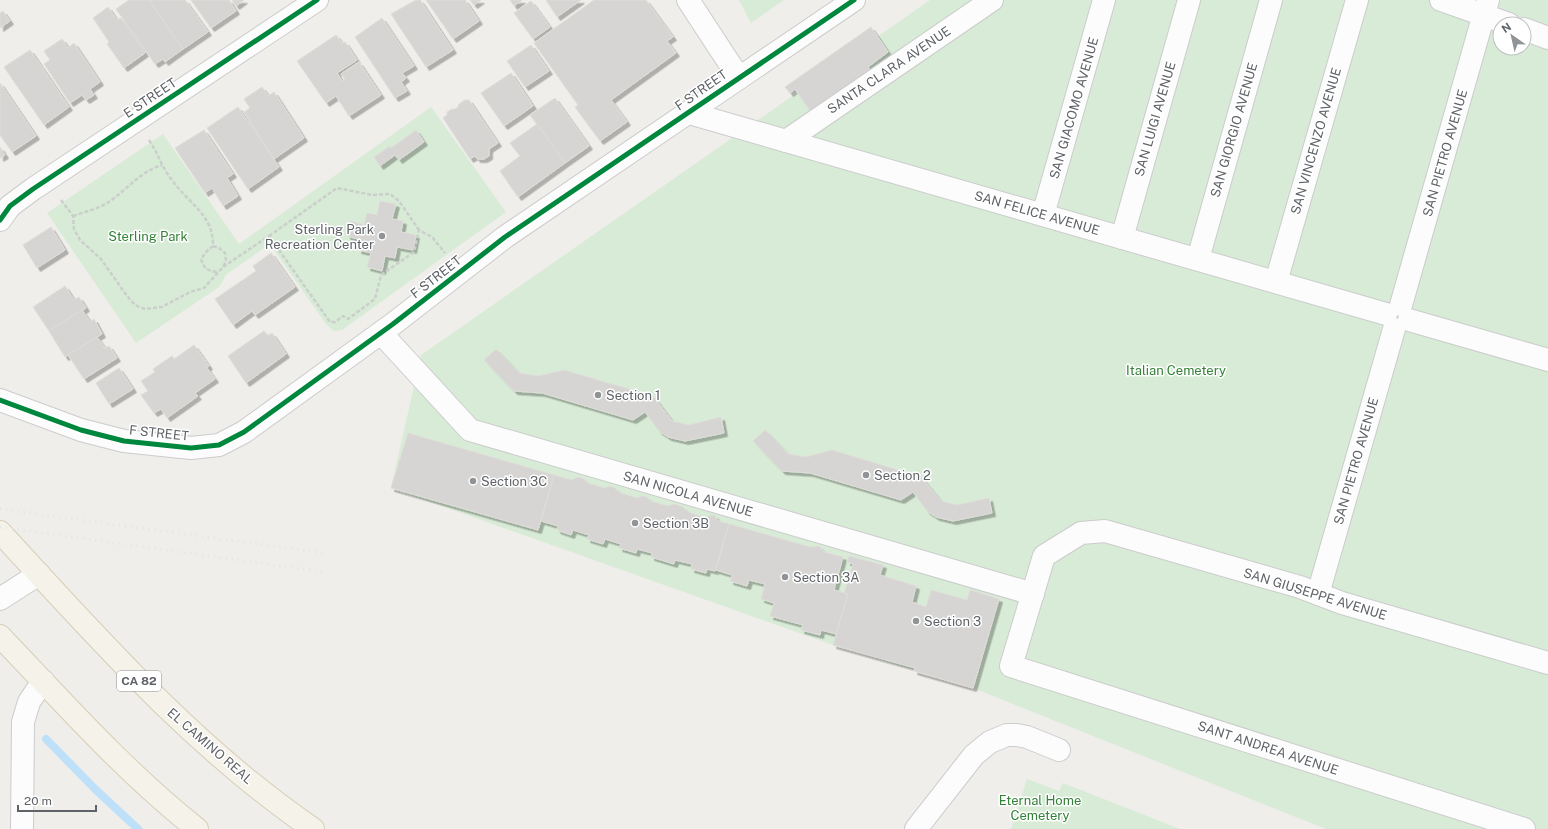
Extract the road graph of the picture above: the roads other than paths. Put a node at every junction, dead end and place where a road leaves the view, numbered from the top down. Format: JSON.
{"nodes":[{"id":1,"x":317,"y":0,"type":"edge"},
{"id":2,"x":688,"y":0,"type":"edge"},
{"id":3,"x":854,"y":0,"type":"edge"},
{"id":4,"x":992,"y":0,"type":"edge"},
{"id":5,"x":1104,"y":0,"type":"edge"},
{"id":6,"x":1189,"y":0,"type":"edge"},
{"id":7,"x":1271,"y":0,"type":"edge"},
{"id":8,"x":1357,"y":0,"type":"edge"},
{"id":9,"x":1441,"y":0,"type":"edge"},
{"id":10,"x":1486,"y":8,"type":"edge"},
{"id":11,"x":1498,"y":16,"type":"edge"},
{"id":12,"x":1532,"y":32,"type":"edge"},
{"id":13,"x":1548,"y":38,"type":"edge"},
{"id":14,"x":739,"y":78,"type":"junction"},
{"id":15,"x":689,"y":113,"type":"junction"},
{"id":16,"x":786,"y":141,"type":"junction"},
{"id":17,"x":1043,"y":215,"type":"junction"},
{"id":18,"x":0,"y":220,"type":"edge"},
{"id":19,"x":1122,"y":238,"type":"junction"},
{"id":20,"x":1198,"y":260,"type":"junction"},
{"id":21,"x":1276,"y":282,"type":"junction"},
{"id":22,"x":1397,"y":317,"type":"junction"},
{"id":23,"x":381,"y":333,"type":"junction"},
{"id":24,"x":1548,"y":360,"type":"edge"},
{"id":25,"x":0,"y":400,"type":"edge"},
{"id":26,"x":0,"y":409,"type":"edge"},
{"id":27,"x":28,"y":410,"type":"junction"},
{"id":28,"x":0,"y":532,"type":"edge"},
{"id":29,"x":39,"y":574,"type":"junction"},
{"id":30,"x":1033,"y":594,"type":"junction"},
{"id":31,"x":1318,"y":594,"type":"junction"},
{"id":32,"x":0,"y":599,"type":"edge"},
{"id":33,"x":0,"y":636,"type":"edge"},
{"id":34,"x":1548,"y":663,"type":"edge"},
{"id":35,"x":43,"y":681,"type":"junction"},
{"id":36,"x":1059,"y":750,"type":"dead end"},
{"id":37,"x":22,"y":829,"type":"edge"},
{"id":38,"x":197,"y":829,"type":"edge"},
{"id":39,"x":313,"y":829,"type":"edge"},
{"id":40,"x":916,"y":829,"type":"edge"},
{"id":41,"x":1524,"y":829,"type":"edge"}],
"edges":[{"from":1,"to":18,"type":"street","name":"E STREET"},
{"from":2,"to":14,"type":"street"},
{"from":3,"to":14,"type":"street","name":"F STREET"},
{"from":4,"to":16,"type":"street","name":"SANTA CLARA AVENUE"},
{"from":5,"to":17,"type":"street","name":"SAN GIACOMO AVENUE"},
{"from":6,"to":19,"type":"street","name":"SAN LUIGI AVENUE"},
{"from":7,"to":20,"type":"street","name":"SAN GIORGIO AVENUE"},
{"from":8,"to":21,"type":"street","name":"SAN VINCENZO AVENUE"},
{"from":9,"to":10,"type":"street"},
{"from":10,"to":11,"type":"street"},
{"from":10,"to":22,"type":"street","name":"SAN PIETRO AVENUE"},
{"from":12,"to":13,"type":"street"},
{"from":14,"to":15,"type":"street","name":"F STREET"},
{"from":15,"to":16,"type":"street","name":"SAN FELICE AVENUE"},
{"from":15,"to":23,"type":"street","name":"F STREET"},
{"from":16,"to":17,"type":"street","name":"SAN FELICE AVENUE"},
{"from":17,"to":19,"type":"street","name":"SAN FELICE AVENUE"},
{"from":19,"to":20,"type":"street","name":"SAN FELICE AVENUE"},
{"from":20,"to":21,"type":"street","name":"SAN FELICE AVENUE"},
{"from":21,"to":22,"type":"street","name":"SAN FELICE AVENUE"},
{"from":22,"to":24,"type":"street","name":"SAN FELICE AVENUE"},
{"from":22,"to":31,"type":"street","name":"SAN PIETRO AVENUE"},
{"from":23,"to":27,"type":"street","name":"F STREET"},
{"from":23,"to":30,"type":"street","name":"SAN NICOLA AVENUE"},
{"from":25,"to":27,"type":"street","name":"F STREET"},
{"from":26,"to":27,"type":"street","name":"F STREET"},
{"from":28,"to":29,"type":"main road","name":"EL CAMINO REAL","number":"CA 82"},
{"from":29,"to":32,"type":"street"},
{"from":29,"to":39,"type":"main road","name":"EL CAMINO REAL","number":"CA 82"},
{"from":30,"to":31,"type":"street","name":"SAN GIUSEPPE AVENUE"},
{"from":30,"to":41,"type":"street","name":"SANT ANDREA AVENUE"},
{"from":31,"to":34,"type":"street","name":"SAN GIUSEPPE AVENUE"},
{"from":33,"to":35,"type":"main road"},
{"from":35,"to":37,"type":"street"},
{"from":35,"to":38,"type":"main road"},
{"from":36,"to":40,"type":"street"}]}
